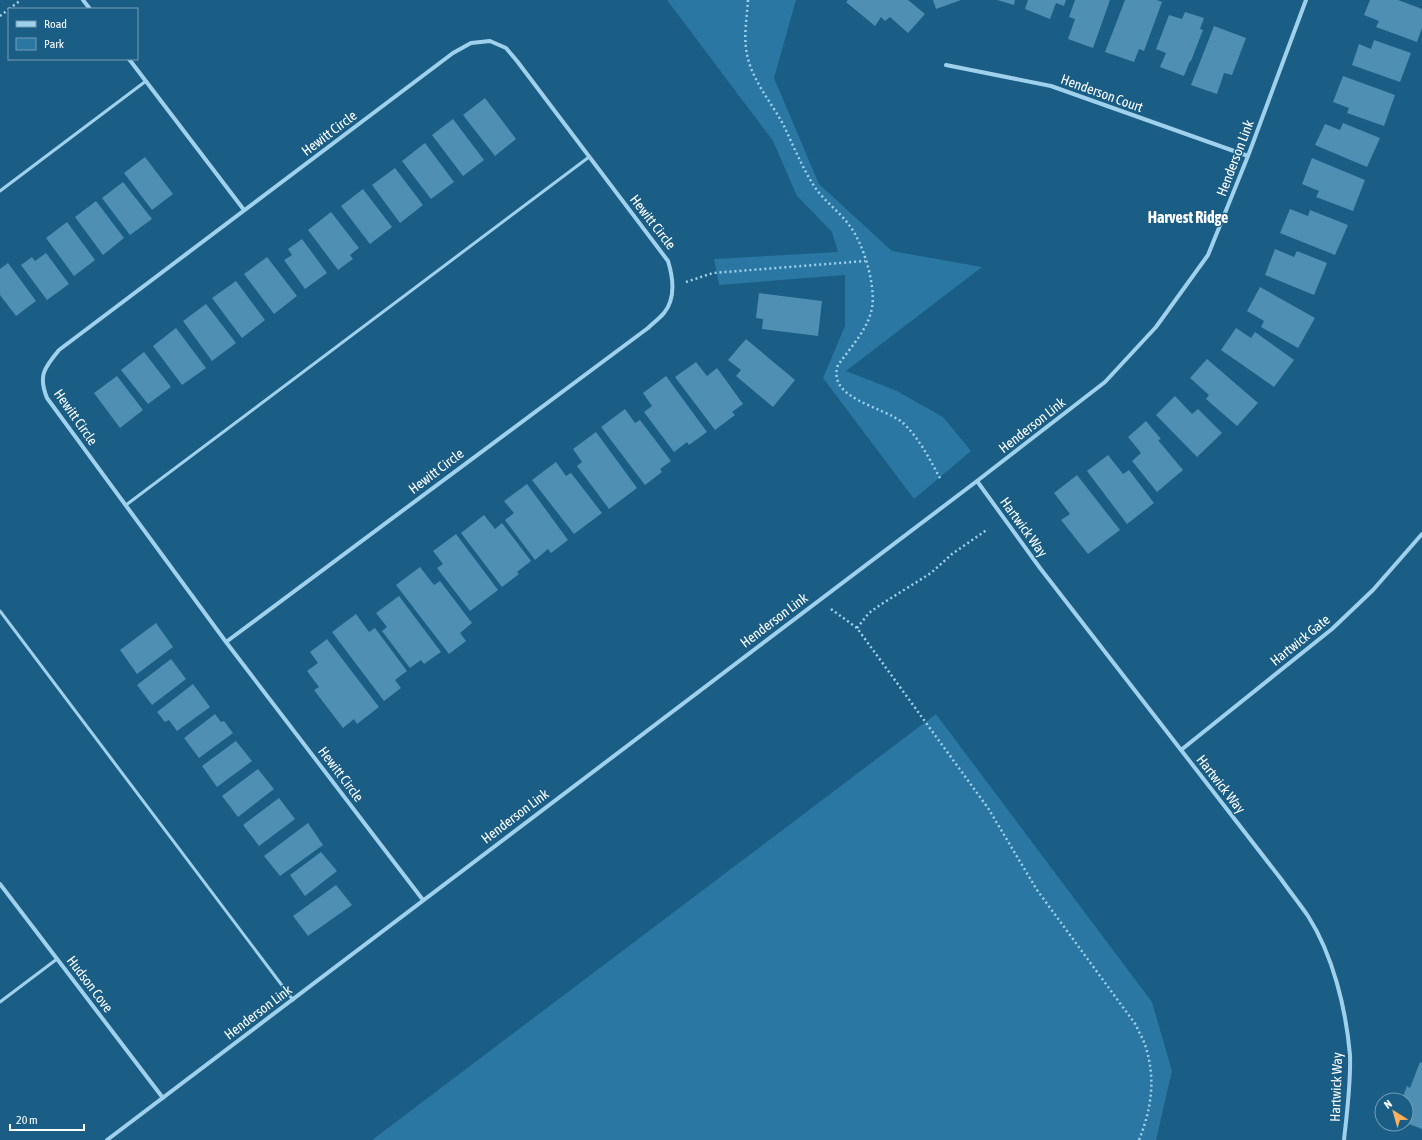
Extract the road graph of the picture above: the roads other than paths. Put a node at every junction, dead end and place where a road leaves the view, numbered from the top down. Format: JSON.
{"nodes":[{"id":1,"x":83,"y":0,"type":"edge"},
{"id":2,"x":1306,"y":0,"type":"edge"},
{"id":3,"x":89,"y":8,"type":"edge"},
{"id":4,"x":130,"y":60,"type":"edge"},
{"id":5,"x":946,"y":64,"type":"dead end"},
{"id":6,"x":146,"y":81,"type":"junction"},
{"id":7,"x":1248,"y":156,"type":"junction"},
{"id":8,"x":589,"y":157,"type":"junction"},
{"id":9,"x":0,"y":191,"type":"edge"},
{"id":10,"x":244,"y":210,"type":"junction"},
{"id":11,"x":977,"y":481,"type":"junction"},
{"id":12,"x":126,"y":505,"type":"junction"},
{"id":13,"x":1422,"y":534,"type":"edge"},
{"id":14,"x":0,"y":611,"type":"edge"},
{"id":15,"x":226,"y":642,"type":"junction"},
{"id":16,"x":1181,"y":750,"type":"junction"},
{"id":17,"x":0,"y":884,"type":"edge"},
{"id":18,"x":423,"y":900,"type":"junction"},
{"id":19,"x":57,"y":959,"type":"junction"},
{"id":20,"x":293,"y":1000,"type":"junction"},
{"id":21,"x":0,"y":1002,"type":"edge"},
{"id":22,"x":163,"y":1098,"type":"junction"},
{"id":23,"x":107,"y":1140,"type":"edge"},
{"id":24,"x":1344,"y":1140,"type":"edge"}],
"edges":[{"from":1,"to":3,"type":"street"},
{"from":2,"to":7,"type":"street","name":"Henderson Link"},
{"from":4,"to":6,"type":"street"},
{"from":5,"to":7,"type":"street","name":"Henderson Court"},
{"from":6,"to":9,"type":"lane"},
{"from":6,"to":10,"type":"street"},
{"from":7,"to":11,"type":"street","name":"Henderson Link"},
{"from":8,"to":10,"type":"street","name":"Hewitt Circle"},
{"from":8,"to":12,"type":"lane"},
{"from":8,"to":15,"type":"street","name":"Hewitt Circle"},
{"from":10,"to":12,"type":"street","name":"Hewitt Circle"},
{"from":11,"to":16,"type":"street","name":"Hartwick Way"},
{"from":11,"to":18,"type":"street","name":"Henderson Link"},
{"from":12,"to":15,"type":"street","name":"Hewitt Circle"},
{"from":13,"to":16,"type":"street","name":"Hartwick Gate"},
{"from":14,"to":20,"type":"lane"},
{"from":15,"to":18,"type":"street","name":"Hewitt Circle"},
{"from":16,"to":24,"type":"street","name":"Hartwick Way"},
{"from":17,"to":19,"type":"street","name":"Hudson Cove"},
{"from":18,"to":20,"type":"street","name":"Henderson Link"},
{"from":19,"to":21,"type":"lane"},
{"from":19,"to":22,"type":"street","name":"Hudson Cove"},
{"from":20,"to":22,"type":"street","name":"Henderson Link"},
{"from":22,"to":23,"type":"street","name":"Henderson Link"}]}
